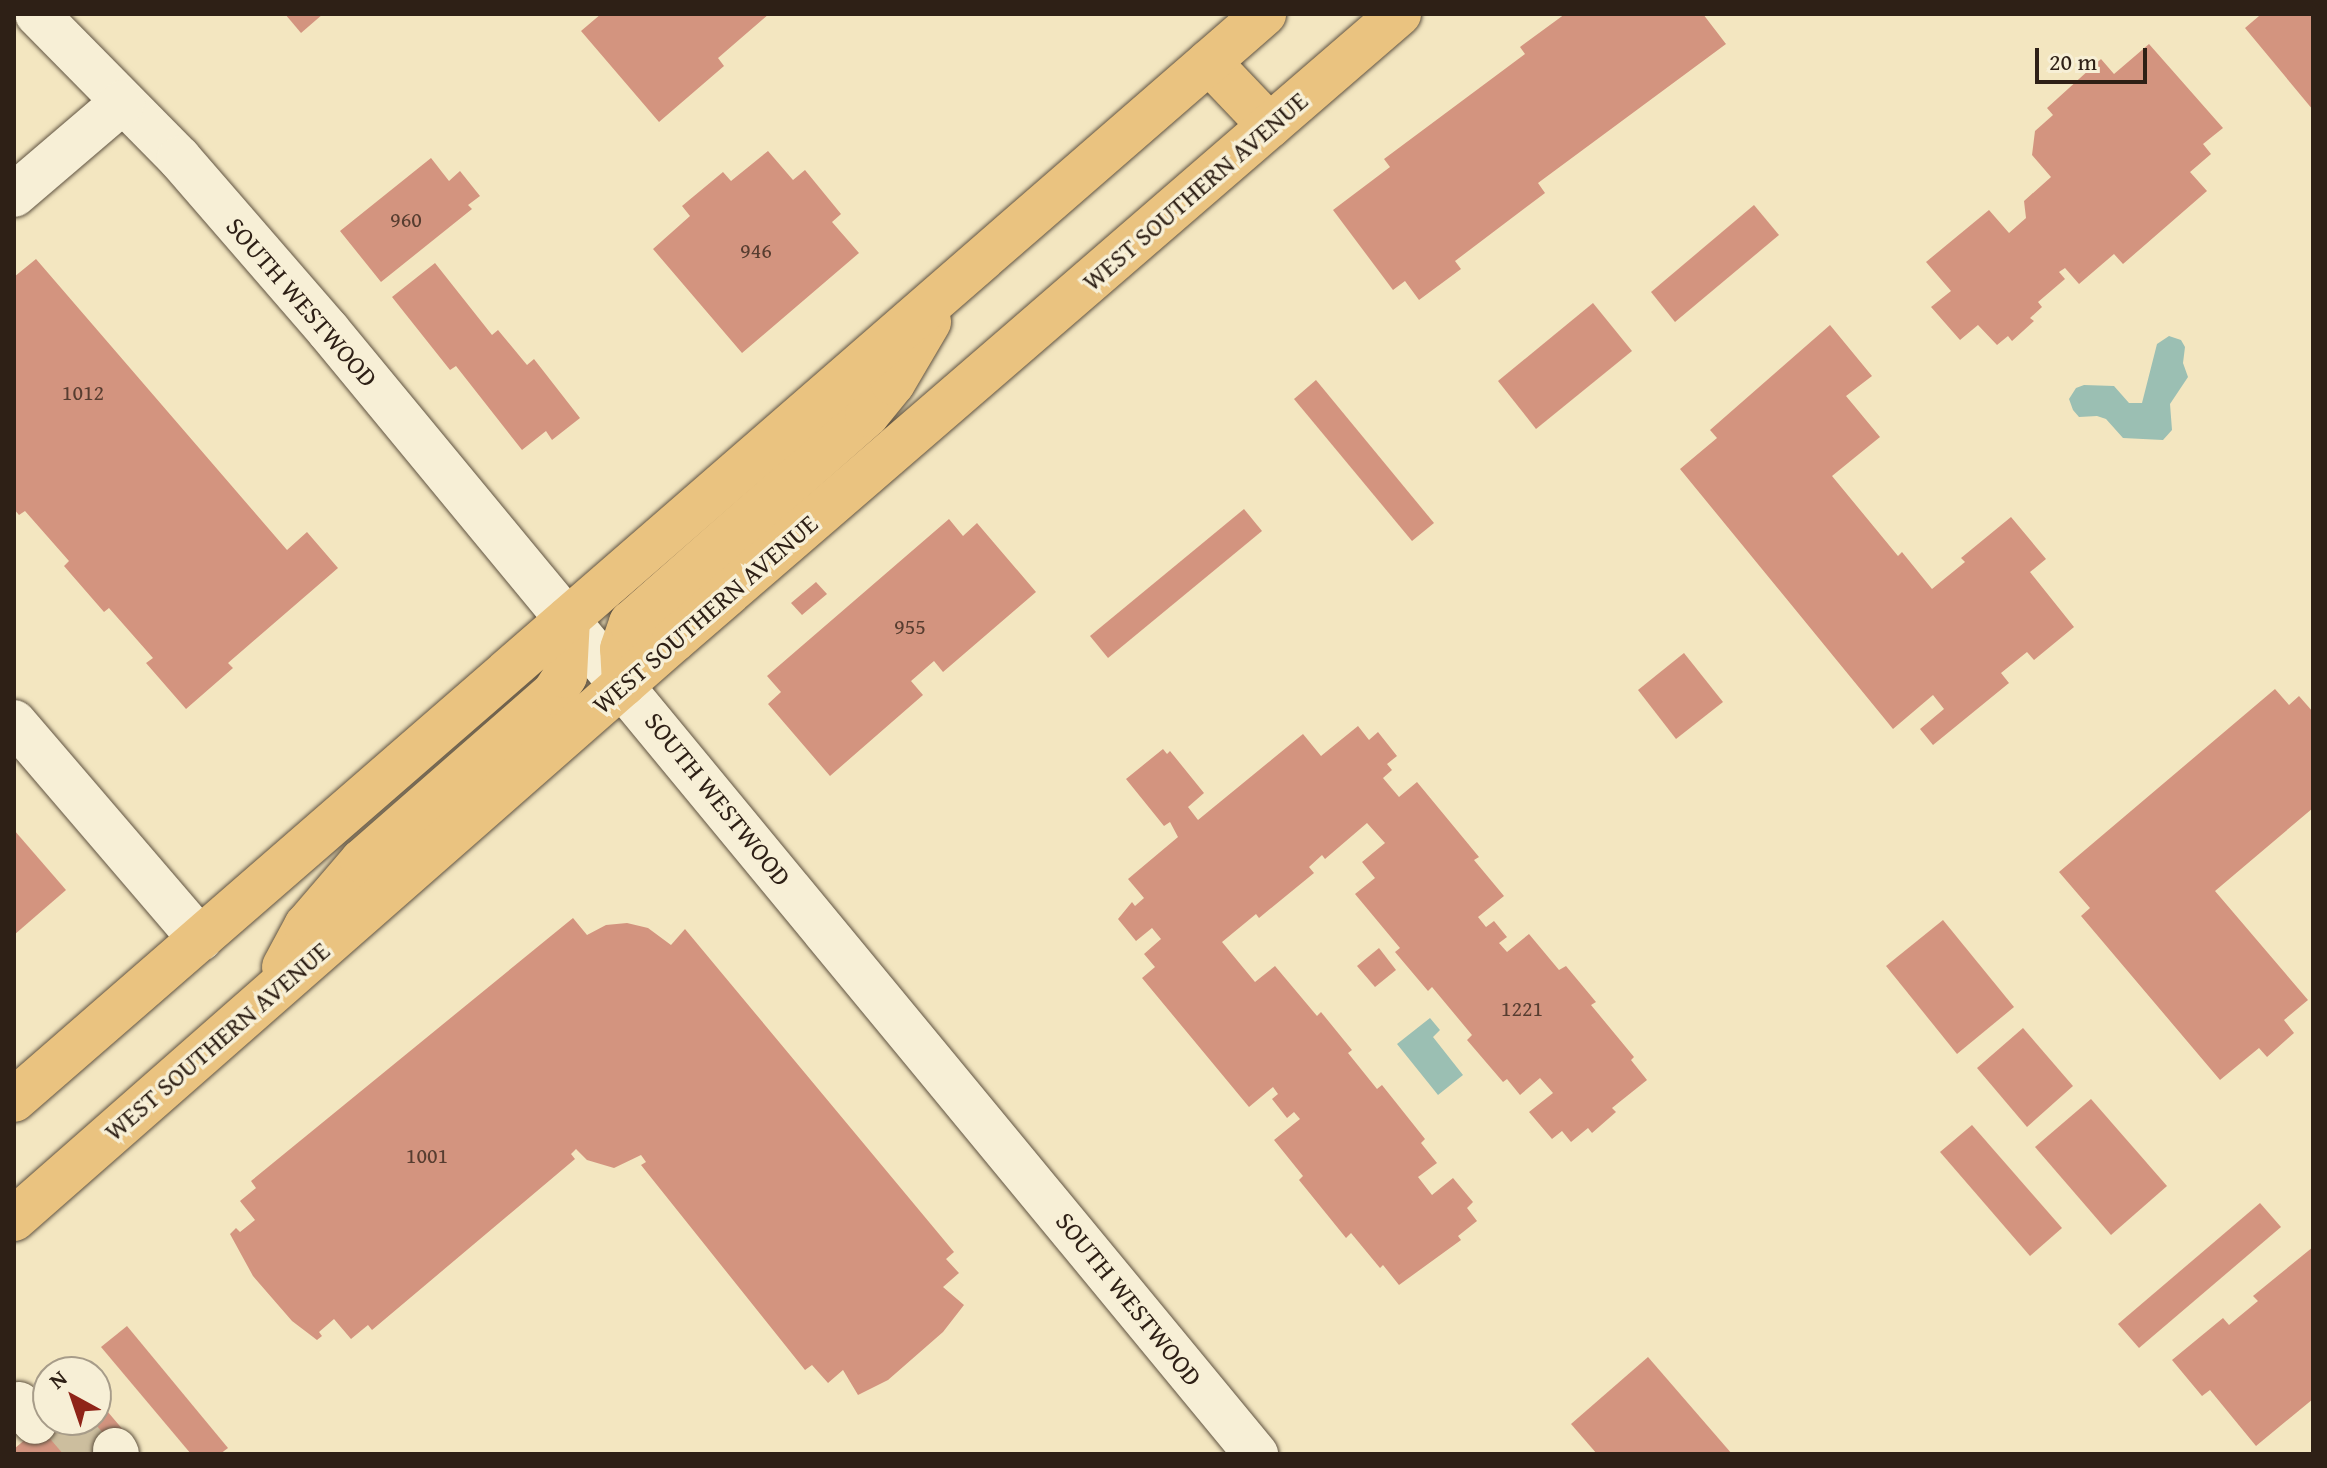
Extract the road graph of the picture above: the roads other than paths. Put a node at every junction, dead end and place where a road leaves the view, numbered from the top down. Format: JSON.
{"nodes":[{"id":1,"x":37,"y":14,"type":"edge"},
{"id":2,"x":1264,"y":14,"type":"edge"},
{"id":3,"x":1399,"y":14,"type":"edge"},
{"id":4,"x":1209,"y":62,"type":"junction"},
{"id":5,"x":123,"y":102,"type":"junction"},
{"id":6,"x":1270,"y":126,"type":"junction"},
{"id":7,"x":14,"y":195,"type":"edge"},
{"id":8,"x":945,"y":291,"type":"junction"},
{"id":9,"x":568,"y":619,"type":"junction"},
{"id":10,"x":624,"y":684,"type":"junction"},
{"id":11,"x":14,"y":722,"type":"edge"},
{"id":12,"x":200,"y":939,"type":"junction"},
{"id":13,"x":277,"y":989,"type":"junction"},
{"id":14,"x":22,"y":1097,"type":"edge"},
{"id":15,"x":14,"y":1219,"type":"edge"},
{"id":16,"x":1256,"y":1454,"type":"edge"}],
"edges":[{"from":1,"to":5,"type":"street","name":"SOUTH WESTWOOD"},
{"from":2,"to":4,"type":"main road"},
{"from":3,"to":6,"type":"main road","name":"WEST SOUTHERN AVENUE"},
{"from":4,"to":6,"type":"main road"},
{"from":4,"to":8,"type":"main road"},
{"from":5,"to":7,"type":"street"},
{"from":5,"to":9,"type":"street","name":"SOUTH WESTWOOD"},
{"from":6,"to":10,"type":"main road","name":"WEST SOUTHERN AVENUE"},
{"from":8,"to":9,"type":"main road"},
{"from":8,"to":10,"type":"main road"},
{"from":9,"to":10,"type":"street","name":"SOUTH WESTWOOD"},
{"from":9,"to":12,"type":"main road"},
{"from":9,"to":13,"type":"main road"},
{"from":10,"to":13,"type":"main road","name":"WEST SOUTHERN AVENUE"},
{"from":10,"to":16,"type":"street","name":"SOUTH WESTWOOD"},
{"from":11,"to":12,"type":"street"},
{"from":12,"to":14,"type":"main road"},
{"from":13,"to":15,"type":"main road","name":"WEST SOUTHERN AVENUE"}]}
